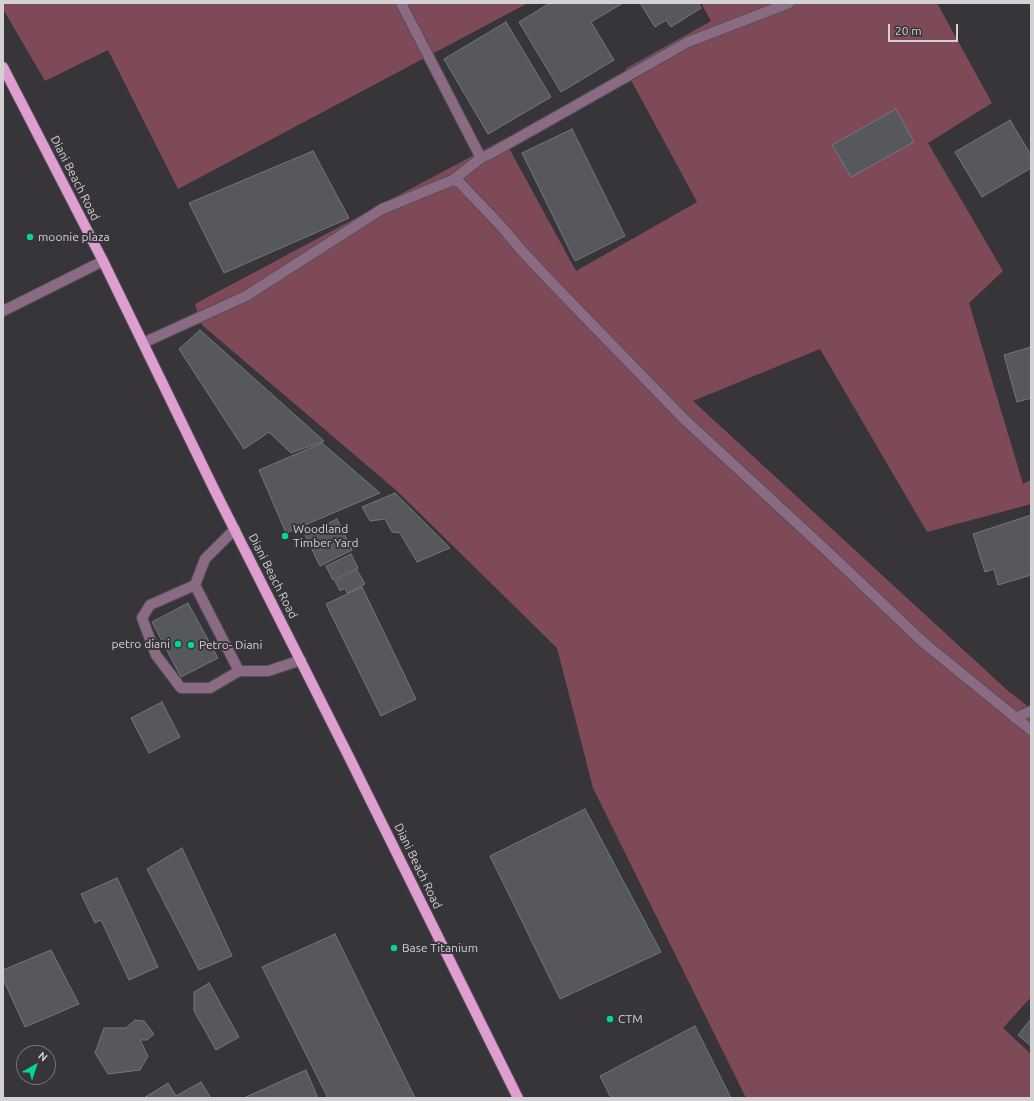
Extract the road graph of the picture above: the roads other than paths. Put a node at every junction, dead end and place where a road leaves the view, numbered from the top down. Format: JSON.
{"nodes":[{"id":1,"x":401,"y":3,"type":"edge"},
{"id":2,"x":789,"y":3,"type":"edge"},
{"id":3,"x":3,"y":67,"type":"edge"},
{"id":4,"x":482,"y":158,"type":"junction"},
{"id":5,"x":453,"y":180,"type":"junction"},
{"id":6,"x":103,"y":261,"type":"junction"},
{"id":7,"x":3,"y":311,"type":"edge"},
{"id":8,"x":143,"y":343,"type":"junction"},
{"id":9,"x":235,"y":529,"type":"junction"},
{"id":10,"x":195,"y":585,"type":"junction"},
{"id":11,"x":301,"y":660,"type":"junction"},
{"id":12,"x":239,"y":671,"type":"junction"},
{"id":13,"x":1031,"y":711,"type":"edge"},
{"id":14,"x":1015,"y":718,"type":"junction"},
{"id":15,"x":1031,"y":730,"type":"edge"},
{"id":16,"x":518,"y":1098,"type":"edge"}],
"edges":[{"from":1,"to":4,"type":"street"},
{"from":2,"to":4,"type":"street"},
{"from":3,"to":6,"type":"main road","name":"Diani Beach Road"},
{"from":4,"to":5,"type":"street"},
{"from":5,"to":8,"type":"street"},
{"from":5,"to":14,"type":"street"},
{"from":6,"to":7,"type":"street"},
{"from":6,"to":8,"type":"main road","name":"Diani Beach Road"},
{"from":8,"to":9,"type":"main road","name":"Diani Beach Road"},
{"from":9,"to":10,"type":"street"},
{"from":9,"to":11,"type":"main road","name":"Diani Beach Road"},
{"from":10,"to":12,"type":"street"},
{"from":10,"to":12,"type":"street"},
{"from":11,"to":12,"type":"street"},
{"from":11,"to":16,"type":"main road","name":"Diani Beach Road"},
{"from":13,"to":14,"type":"street"},
{"from":14,"to":15,"type":"street"}]}
